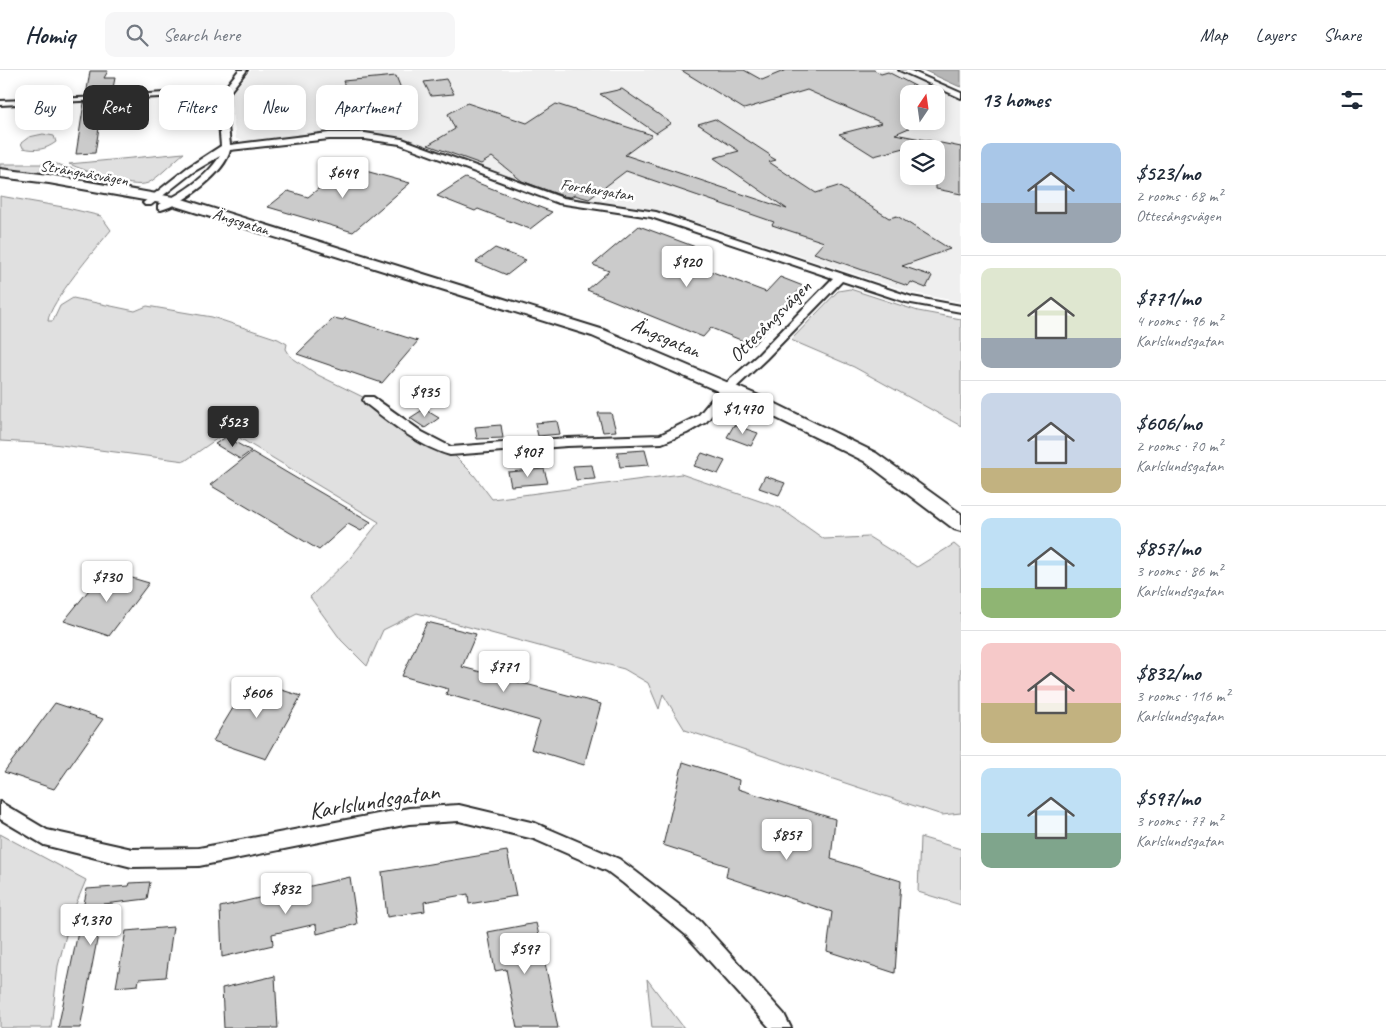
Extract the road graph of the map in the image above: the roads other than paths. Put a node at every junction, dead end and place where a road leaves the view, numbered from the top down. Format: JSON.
{"nodes":[{"id":1,"x":243,"y":70,"type":"edge"},
{"id":2,"x":903,"y":70,"type":"edge"},
{"id":3,"x":231,"y":85,"type":"edge"},
{"id":4,"x":159,"y":95,"type":"edge"},
{"id":5,"x":961,"y":96,"type":"edge"},
{"id":6,"x":0,"y":103,"type":"edge"},
{"id":7,"x":224,"y":130,"type":"edge"},
{"id":8,"x":225,"y":148,"type":"junction"},
{"id":9,"x":0,"y":173,"type":"edge"},
{"id":10,"x":0,"y":178,"type":"edge"},
{"id":11,"x":174,"y":201,"type":"junction"},
{"id":12,"x":154,"y":202,"type":"junction"},
{"id":13,"x":329,"y":250,"type":"junction"},
{"id":14,"x":840,"y":277,"type":"junction"},
{"id":15,"x":961,"y":309,"type":"edge"},
{"id":16,"x":727,"y":389,"type":"junction"},
{"id":17,"x":369,"y":400,"type":"dead end"},
{"id":18,"x":961,"y":524,"type":"edge"},
{"id":19,"x":0,"y":810,"type":"edge"},
{"id":20,"x":780,"y":1028,"type":"edge"}],
"edges":[{"from":1,"to":3,"type":"street"},
{"from":2,"to":5,"type":"street"},
{"from":4,"to":6,"type":"street"},
{"from":7,"to":8,"type":"street"},
{"from":8,"to":11,"type":"street"},
{"from":8,"to":12,"type":"street","name":"Forskargatan"},
{"from":8,"to":14,"type":"street","name":"Forskargatan"},
{"from":9,"to":12,"type":"main road","name":"Strängnäsvägen"},
{"from":10,"to":12,"type":"main road","name":"Strängnäsvägen"},
{"from":11,"to":12,"type":"main road","name":"Ängsgatan"},
{"from":11,"to":13,"type":"main road","name":"Ängsgatan"},
{"from":12,"to":13,"type":"main road","name":"Ängsgatan"},
{"from":13,"to":16,"type":"main road","name":"Ängsgatan"},
{"from":14,"to":15,"type":"street","name":"Forskargatan"},
{"from":14,"to":16,"type":"street","name":"Ottesångsvägen"},
{"from":16,"to":17,"type":"street","name":"Ottesångsvägen"},
{"from":16,"to":18,"type":"main road","name":"Ängsgatan"},
{"from":19,"to":20,"type":"street","name":"Karlslundsgatan"}]}
